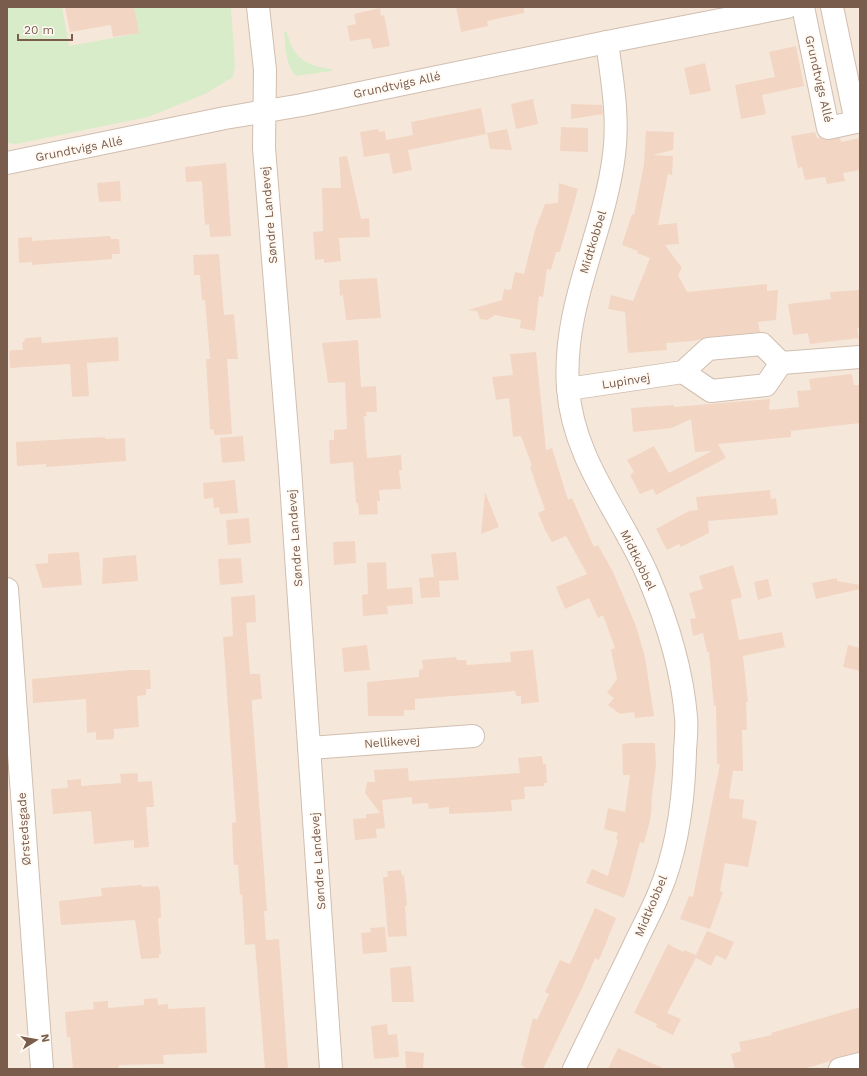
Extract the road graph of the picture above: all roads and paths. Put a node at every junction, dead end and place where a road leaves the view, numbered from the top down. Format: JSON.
{"nodes":[{"id":1,"x":258,"y":7,"type":"edge"},
{"id":2,"x":787,"y":7,"type":"edge"},
{"id":3,"x":803,"y":7,"type":"edge"},
{"id":4,"x":832,"y":7,"type":"edge"},
{"id":5,"x":607,"y":42,"type":"junction"},
{"id":6,"x":263,"y":112,"type":"junction"},
{"id":7,"x":7,"y":163,"type":"edge"},
{"id":8,"x":860,"y":357,"type":"edge"},
{"id":9,"x":781,"y":363,"type":"junction"},
{"id":10,"x":683,"y":372,"type":"junction"},
{"id":11,"x":568,"y":389,"type":"junction"},
{"id":12,"x":7,"y":589,"type":"edge"},
{"id":13,"x":473,"y":736,"type":"dead end"},
{"id":14,"x":310,"y":748,"type":"junction"},
{"id":15,"x":860,"y":1064,"type":"edge"},
{"id":16,"x":42,"y":1069,"type":"edge"},
{"id":17,"x":331,"y":1069,"type":"edge"},
{"id":18,"x":574,"y":1069,"type":"edge"},
{"id":19,"x":840,"y":1069,"type":"edge"}],
"edges":[{"from":1,"to":6,"type":"street","name":"Søndre Landevej"},
{"from":2,"to":5,"type":"street","name":"Grundtvigs Allé"},
{"from":3,"to":4,"type":"street","name":"Grundtvigs Allé"},
{"from":5,"to":6,"type":"street","name":"Grundtvigs Allé"},
{"from":5,"to":11,"type":"street","name":"Midtkobbel"},
{"from":6,"to":7,"type":"street","name":"Grundtvigs Allé"},
{"from":6,"to":14,"type":"street","name":"Søndre Landevej"},
{"from":8,"to":9,"type":"street"},
{"from":9,"to":10,"type":"street"},
{"from":9,"to":10,"type":"street"},
{"from":10,"to":11,"type":"street","name":"Lupinvej"},
{"from":11,"to":18,"type":"street","name":"Midtkobbel"},
{"from":12,"to":16,"type":"street","name":"Ørstedsgade"},
{"from":13,"to":14,"type":"street","name":"Nellikevej"},
{"from":14,"to":17,"type":"street","name":"Søndre Landevej"},
{"from":15,"to":19,"type":"street"}]}
